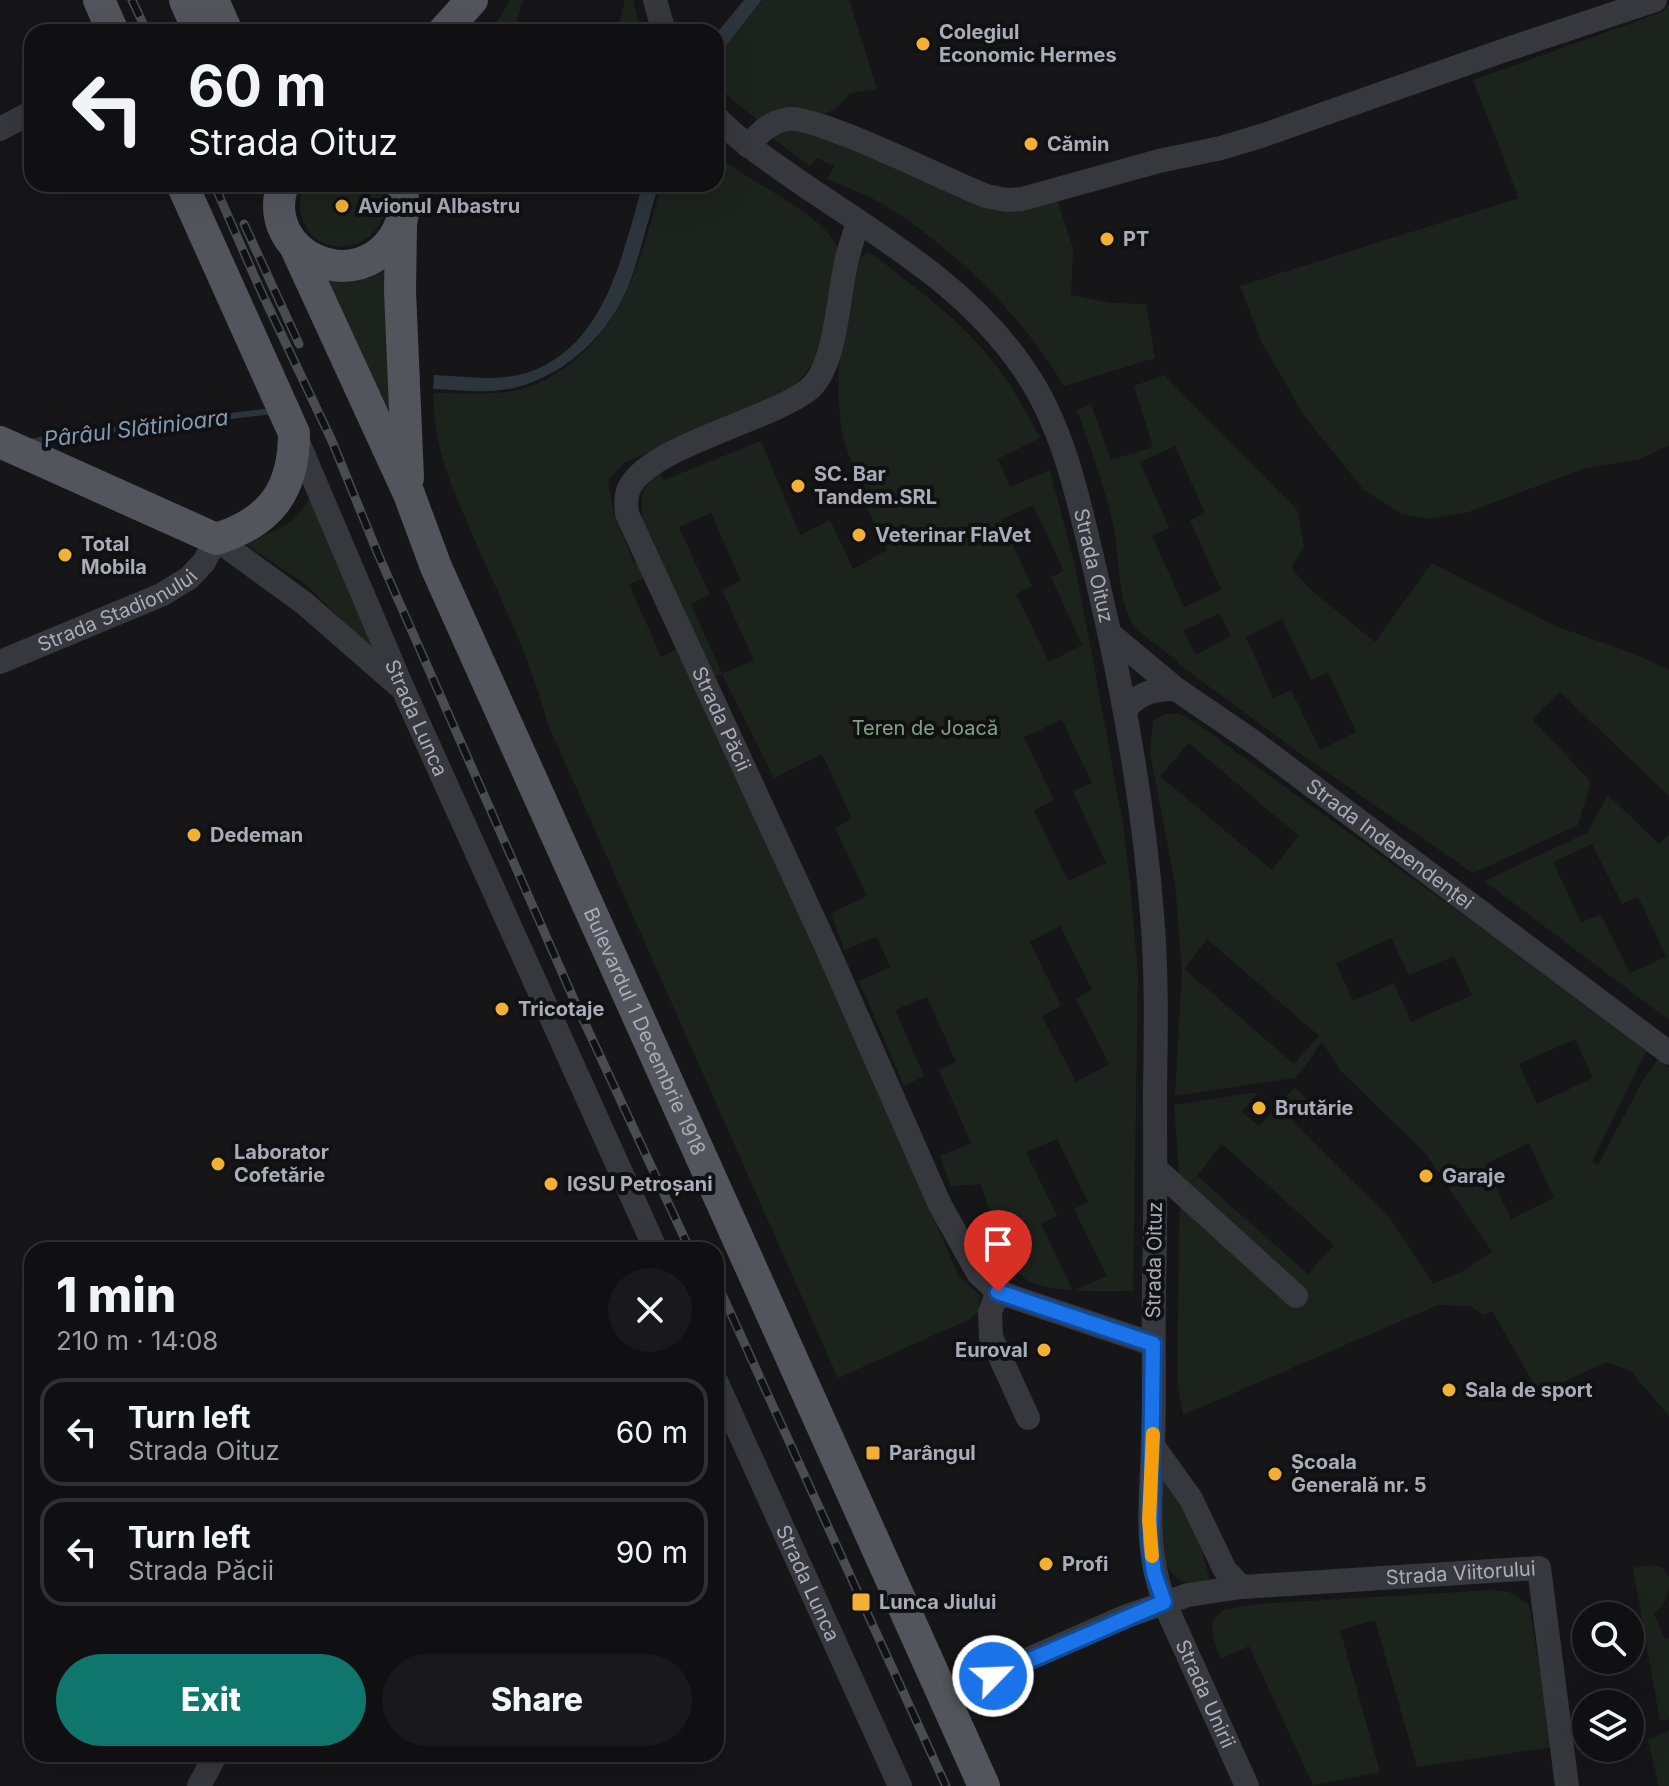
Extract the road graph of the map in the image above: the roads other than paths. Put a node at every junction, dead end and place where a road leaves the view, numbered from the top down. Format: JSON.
{"nodes":[{"id":1,"x":99,"y":0,"type":"edge"},
{"id":2,"x":185,"y":0,"type":"edge"},
{"id":3,"x":213,"y":0,"type":"edge"},
{"id":4,"x":473,"y":0,"type":"edge"},
{"id":5,"x":655,"y":0,"type":"edge"},
{"id":6,"x":1655,"y":0,"type":"edge"},
{"id":7,"x":110,"y":24,"type":"edge"},
{"id":8,"x":196,"y":24,"type":"edge"},
{"id":9,"x":224,"y":24,"type":"edge"},
{"id":10,"x":450,"y":24,"type":"edge"},
{"id":11,"x":465,"y":24,"type":"edge"},
{"id":12,"x":662,"y":24,"type":"edge"},
{"id":13,"x":24,"y":116,"type":"edge"},
{"id":14,"x":724,"y":124,"type":"edge"},
{"id":15,"x":0,"y":129,"type":"edge"},
{"id":16,"x":748,"y":146,"type":"junction"},
{"id":17,"x":186,"y":192,"type":"edge"},
{"id":18,"x":276,"y":192,"type":"edge"},
{"id":19,"x":404,"y":199,"type":"edge"},
{"id":20,"x":858,"y":222,"type":"junction"},
{"id":21,"x":295,"y":246,"type":"junction"},
{"id":22,"x":294,"y":433,"type":"junction"},
{"id":23,"x":13,"y":448,"type":"edge"},
{"id":24,"x":409,"y":494,"type":"junction"},
{"id":25,"x":216,"y":539,"type":"junction"},
{"id":26,"x":1110,"y":634,"type":"junction"},
{"id":27,"x":0,"y":662,"type":"edge"},
{"id":28,"x":403,"y":689,"type":"junction"},
{"id":29,"x":1176,"y":689,"type":"junction"},
{"id":30,"x":1126,"y":708,"type":"junction"},
{"id":31,"x":1669,"y":1053,"type":"edge"},
{"id":32,"x":1156,"y":1169,"type":"junction"},
{"id":33,"x":652,"y":1242,"type":"edge"},
{"id":34,"x":998,"y":1292,"type":"junction"},
{"id":35,"x":1296,"y":1296,"type":"dead end"},
{"id":36,"x":1153,"y":1344,"type":"junction"},
{"id":37,"x":724,"y":1399,"type":"edge"},
{"id":38,"x":1028,"y":1418,"type":"dead end"},
{"id":39,"x":1153,"y":1446,"type":"junction"},
{"id":40,"x":1241,"y":1587,"type":"junction"},
{"id":41,"x":1164,"y":1602,"type":"junction"},
{"id":42,"x":944,"y":1696,"type":"junction"},
{"id":43,"x":212,"y":1762,"type":"edge"},
{"id":44,"x":895,"y":1783,"type":"edge"},
{"id":45,"x":199,"y":1786,"type":"edge"},
{"id":46,"x":984,"y":1786,"type":"edge"},
{"id":47,"x":1247,"y":1786,"type":"edge"},
{"id":48,"x":1567,"y":1786,"type":"edge"}],
"edges":[{"from":1,"to":7,"type":"main road"},
{"from":2,"to":8,"type":"main road"},
{"from":3,"to":9,"type":"main road"},
{"from":4,"to":10,"type":"main road"},
{"from":4,"to":11,"type":"main road"},
{"from":5,"to":12,"type":"street"},
{"from":6,"to":16,"type":"street"},
{"from":13,"to":15,"type":"street"},
{"from":14,"to":16,"type":"street","name":"Strada Oituz"},
{"from":16,"to":20,"type":"street","name":"Strada Oituz"},
{"from":17,"to":22,"type":"main road","name":"Strada Lunca"},
{"from":18,"to":21,"type":"main road","name":"Bulevardul 1 Decembrie 1918"},
{"from":19,"to":21,"type":"main road"},
{"from":19,"to":24,"type":"main road","name":"Bulevardul 1 Decembrie 1918"},
{"from":20,"to":26,"type":"street","name":"Strada Oituz"},
{"from":20,"to":34,"type":"street","name":"Strada Păcii"},
{"from":21,"to":24,"type":"main road","name":"Bulevardul 1 Decembrie 1918"},
{"from":22,"to":25,"type":"main road"},
{"from":22,"to":28,"type":"street","name":"Strada Lunca"},
{"from":23,"to":25,"type":"main road"},
{"from":24,"to":42,"type":"main road","name":"Bulevardul 1 Decembrie 1918"},
{"from":25,"to":27,"type":"street","name":"Strada Stadionului"},
{"from":25,"to":28,"type":"street"},
{"from":26,"to":29,"type":"street","name":"Strada Independenței"},
{"from":26,"to":30,"type":"street","name":"Strada Oituz"},
{"from":28,"to":33,"type":"street","name":"Strada Lunca"},
{"from":29,"to":30,"type":"street"},
{"from":29,"to":31,"type":"street","name":"Strada Independenței"},
{"from":30,"to":32,"type":"street","name":"Strada Oituz"},
{"from":32,"to":35,"type":"street","name":"Strada Oituz"},
{"from":32,"to":36,"type":"street","name":"Strada Oituz"},
{"from":34,"to":36,"type":"street"},
{"from":34,"to":38,"type":"street"},
{"from":36,"to":39,"type":"street","name":"Strada Oituz"},
{"from":37,"to":44,"type":"street","name":"Strada Lunca"},
{"from":39,"to":40,"type":"street"},
{"from":39,"to":41,"type":"street","name":"Strada Oituz"},
{"from":40,"to":41,"type":"street","name":"Strada Viitorului"},
{"from":40,"to":48,"type":"street","name":"Strada Viitorului"},
{"from":41,"to":42,"type":"street"},
{"from":41,"to":47,"type":"street","name":"Strada Unirii"},
{"from":42,"to":46,"type":"main road","name":"Bulevardul 1 Decembrie 1918"},
{"from":43,"to":45,"type":"street"}]}
